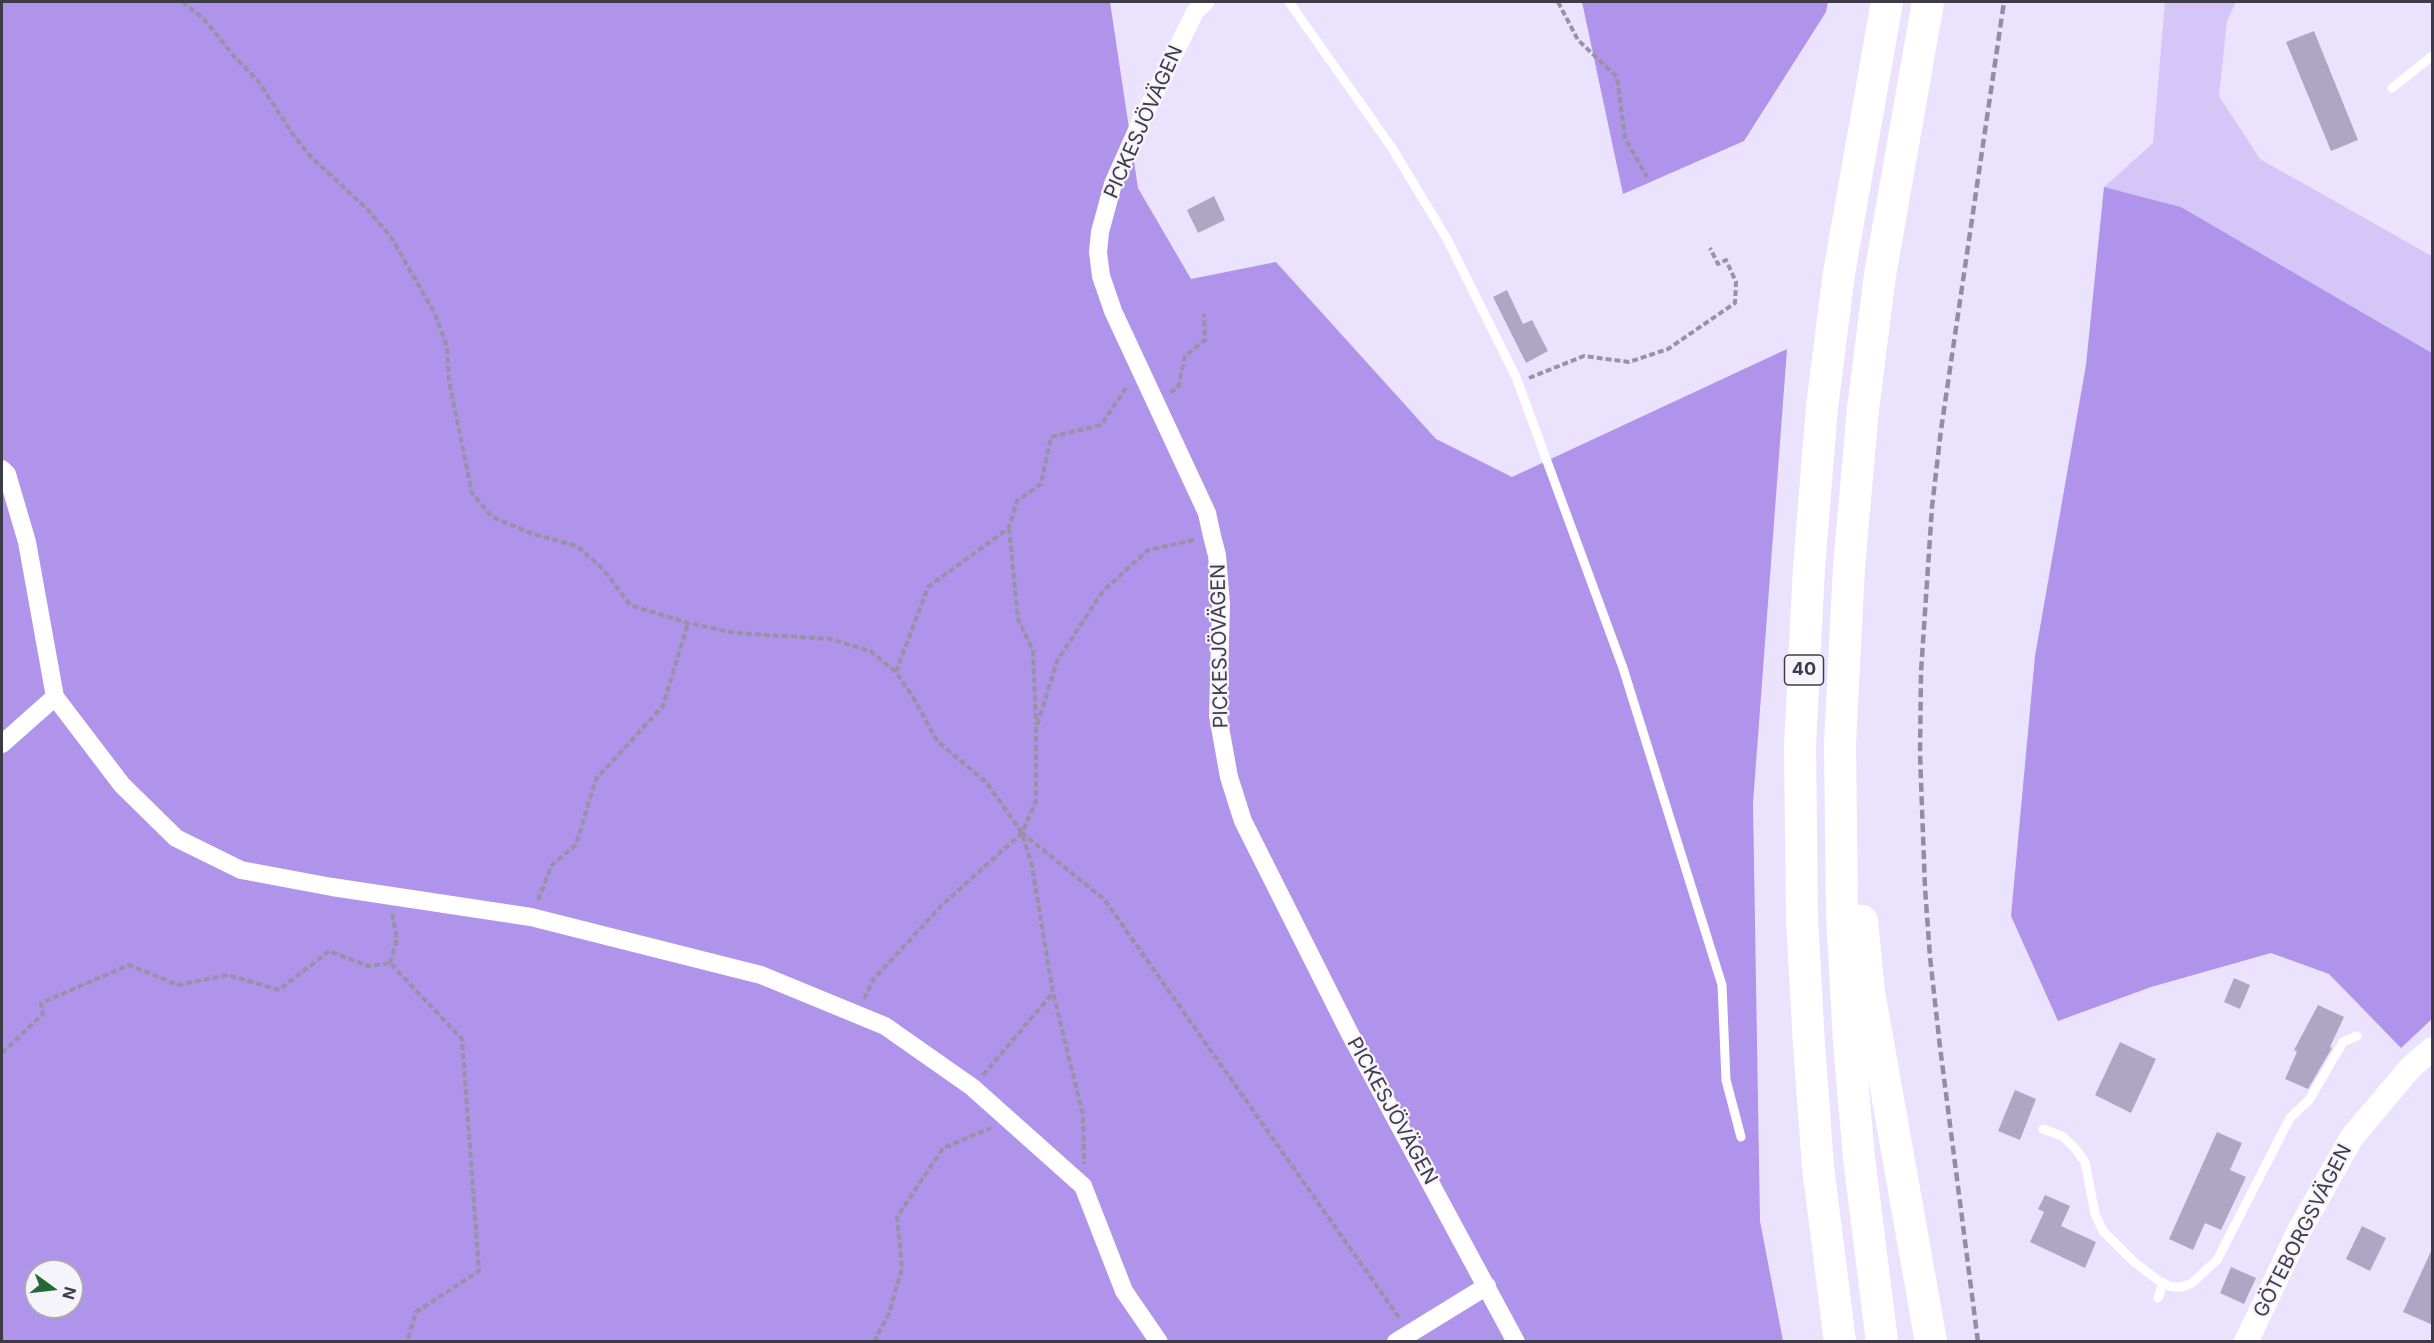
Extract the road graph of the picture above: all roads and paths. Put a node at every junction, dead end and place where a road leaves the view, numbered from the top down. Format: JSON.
{"nodes":[{"id":1,"x":182,"y":2,"type":"edge"},
{"id":2,"x":1205,"y":2,"type":"edge"},
{"id":3,"x":1289,"y":2,"type":"edge"},
{"id":4,"x":1558,"y":2,"type":"edge"},
{"id":5,"x":1887,"y":2,"type":"edge"},
{"id":6,"x":1928,"y":2,"type":"edge"},
{"id":7,"x":2433,"y":56,"type":"edge"},
{"id":8,"x":2392,"y":88,"type":"dead end"},
{"id":9,"x":1647,"y":177,"type":"dead end"},
{"id":10,"x":1710,"y":248,"type":"dead end"},
{"id":11,"x":1204,"y":314,"type":"dead end"},
{"id":12,"x":1140,"y":367,"type":"junction"},
{"id":13,"x":1516,"y":377,"type":"junction"},
{"id":14,"x":1156,"y":400,"type":"junction"},
{"id":15,"x":2,"y":469,"type":"edge"},
{"id":16,"x":1009,"y":528,"type":"junction"},
{"id":17,"x":1212,"y":536,"type":"junction"},
{"id":18,"x":688,"y":623,"type":"junction"},
{"id":19,"x":1844,"y":671,"type":"junction"},
{"id":20,"x":896,"y":672,"type":"junction"},
{"id":21,"x":55,"y":697,"type":"junction"},
{"id":22,"x":1036,"y":729,"type":"junction"},
{"id":23,"x":2,"y":744,"type":"edge"},
{"id":24,"x":1022,"y":833,"type":"junction"},
{"id":25,"x":389,"y":896,"type":"junction"},
{"id":26,"x":531,"y":916,"type":"junction"},
{"id":27,"x":390,"y":963,"type":"junction"},
{"id":28,"x":1053,"y":993,"type":"junction"},
{"id":29,"x":857,"y":1015,"type":"junction"},
{"id":30,"x":2357,"y":1036,"type":"dead end"},
{"id":31,"x":2433,"y":1049,"type":"edge"},
{"id":32,"x":2,"y":1053,"type":"edge"},
{"id":33,"x":972,"y":1087,"type":"junction"},
{"id":34,"x":1001,"y":1113,"type":"junction"},
{"id":35,"x":2043,"y":1128,"type":"dead end"},
{"id":36,"x":1741,"y":1137,"type":"dead end"},
{"id":37,"x":1083,"y":1186,"type":"junction"},
{"id":38,"x":2163,"y":1283,"type":"junction"},
{"id":39,"x":1487,"y":1286,"type":"junction"},
{"id":40,"x":2158,"y":1298,"type":"dead end"},
{"id":41,"x":1402,"y":1337,"type":"edge"},
{"id":42,"x":2248,"y":1339,"type":"edge"},
{"id":43,"x":407,"y":1341,"type":"edge"},
{"id":44,"x":874,"y":1341,"type":"edge"},
{"id":45,"x":1159,"y":1341,"type":"edge"},
{"id":46,"x":1516,"y":1341,"type":"edge"},
{"id":47,"x":1840,"y":1341,"type":"edge"},
{"id":48,"x":1882,"y":1341,"type":"edge"},
{"id":49,"x":1931,"y":1341,"type":"edge"}],
"edges":[{"from":1,"to":18,"type":"path"},
{"from":2,"to":12,"type":"street","name":"PICKESJÖVÄGEN"},
{"from":3,"to":13,"type":"lane"},
{"from":4,"to":9,"type":"path"},
{"from":5,"to":47,"type":"highway","number":"40"},
{"from":6,"to":19,"type":"highway","number":"40"},
{"from":7,"to":8,"type":"lane"},
{"from":10,"to":13,"type":"path"},
{"from":11,"to":14,"type":"path"},
{"from":12,"to":14,"type":"street","name":"PICKESJÖVÄGEN"},
{"from":12,"to":16,"type":"path"},
{"from":13,"to":36,"type":"lane"},
{"from":14,"to":17,"type":"street","name":"PICKESJÖVÄGEN"},
{"from":15,"to":21,"type":"street"},
{"from":16,"to":20,"type":"path"},
{"from":16,"to":22,"type":"path"},
{"from":17,"to":22,"type":"path"},
{"from":17,"to":39,"type":"street","name":"PICKESJÖVÄGEN"},
{"from":18,"to":20,"type":"path"},
{"from":18,"to":26,"type":"path"},
{"from":19,"to":48,"type":"highway","number":"40"},
{"from":19,"to":49,"type":"highway"},
{"from":20,"to":24,"type":"path"},
{"from":21,"to":23,"type":"street"},
{"from":21,"to":25,"type":"street"},
{"from":22,"to":24,"type":"path"},
{"from":24,"to":28,"type":"path"},
{"from":24,"to":29,"type":"path"},
{"from":24,"to":41,"type":"path"},
{"from":25,"to":26,"type":"street"},
{"from":25,"to":27,"type":"path"},
{"from":26,"to":29,"type":"street"},
{"from":27,"to":32,"type":"path"},
{"from":27,"to":43,"type":"path"},
{"from":28,"to":33,"type":"path"},
{"from":28,"to":37,"type":"path"},
{"from":29,"to":33,"type":"street"},
{"from":30,"to":38,"type":"lane"},
{"from":31,"to":42,"type":"street","name":"GÖTEBORGSVÄGEN"},
{"from":33,"to":34,"type":"street"},
{"from":34,"to":37,"type":"street"},
{"from":34,"to":44,"type":"path"},
{"from":35,"to":38,"type":"lane"},
{"from":37,"to":45,"type":"street"},
{"from":38,"to":40,"type":"lane"},
{"from":39,"to":41,"type":"street"},
{"from":39,"to":46,"type":"street","name":"PICKESJÖVÄGEN"}]}
